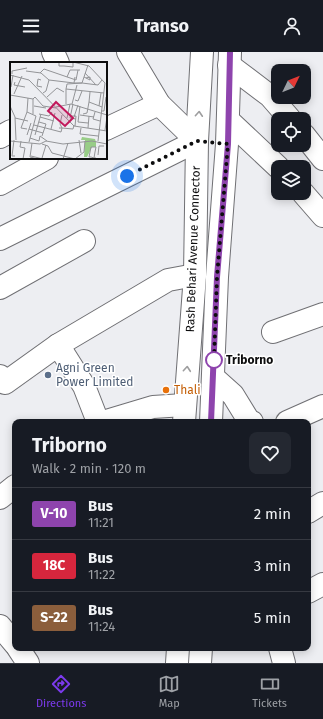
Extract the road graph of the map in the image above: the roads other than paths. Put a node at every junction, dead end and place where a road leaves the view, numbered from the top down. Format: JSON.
{"nodes":[{"id":1,"x":53,"y":52,"type":"edge"},
{"id":2,"x":128,"y":52,"type":"edge"},
{"id":3,"x":202,"y":52,"type":"edge"},
{"id":4,"x":230,"y":59,"type":"edge"},
{"id":5,"x":58,"y":62,"type":"edge"},
{"id":6,"x":159,"y":104,"type":"junction"},
{"id":7,"x":284,"y":112,"type":"edge"},
{"id":8,"x":228,"y":120,"type":"junction"},
{"id":9,"x":107,"y":129,"type":"edge"},
{"id":10,"x":10,"y":131,"type":"edge"},
{"id":11,"x":0,"y":136,"type":"edge"},
{"id":12,"x":197,"y":141,"type":"junction"},
{"id":13,"x":228,"y":144,"type":"junction"},
{"id":14,"x":311,"y":144,"type":"edge"},
{"id":15,"x":45,"y":159,"type":"edge"},
{"id":16,"x":323,"y":159,"type":"edge"},
{"id":17,"x":271,"y":160,"type":"edge"},
{"id":18,"x":0,"y":184,"type":"edge"},
{"id":19,"x":309,"y":200,"type":"edge"},
{"id":20,"x":323,"y":216,"type":"edge"},
{"id":21,"x":0,"y":239,"type":"edge"},
{"id":22,"x":84,"y":241,"type":"dead end"},
{"id":23,"x":195,"y":275,"type":"junction"},
{"id":24,"x":0,"y":288,"type":"edge"},
{"id":25,"x":323,"y":314,"type":"edge"},
{"id":26,"x":273,"y":332,"type":"dead end"},
{"id":27,"x":58,"y":345,"type":"junction"},
{"id":28,"x":214,"y":378,"type":"junction"},
{"id":29,"x":2,"y":381,"type":"edge"},
{"id":30,"x":323,"y":406,"type":"edge"},
{"id":31,"x":184,"y":414,"type":"edge"},
{"id":32,"x":97,"y":419,"type":"edge"},
{"id":33,"x":113,"y":419,"type":"edge"},
{"id":34,"x":211,"y":419,"type":"edge"},
{"id":35,"x":248,"y":419,"type":"edge"},
{"id":36,"x":294,"y":419,"type":"edge"},
{"id":37,"x":12,"y":488,"type":"edge"},
{"id":38,"x":0,"y":498,"type":"edge"},
{"id":39,"x":323,"y":503,"type":"edge"},
{"id":40,"x":311,"y":510,"type":"edge"},
{"id":41,"x":323,"y":584,"type":"edge"},
{"id":42,"x":311,"y":590,"type":"edge"},
{"id":43,"x":20,"y":651,"type":"edge"},
{"id":44,"x":178,"y":651,"type":"edge"},
{"id":45,"x":201,"y":651,"type":"edge"},
{"id":46,"x":281,"y":651,"type":"edge"},
{"id":47,"x":28,"y":663,"type":"edge"},
{"id":48,"x":177,"y":663,"type":"edge"},
{"id":49,"x":200,"y":663,"type":"edge"},
{"id":50,"x":284,"y":663,"type":"edge"}],
"edges":[{"from":1,"to":5,"type":"street"},
{"from":2,"to":6,"type":"street"},
{"from":12,"to":3,"type":"street","name":"Rash Behari Avenue Connector","one_way":true},
{"from":4,"to":7,"type":"street"},
{"from":4,"to":8,"type":"street","name":"Rash Behari Avenue Connector"},
{"from":6,"to":9,"type":"street"},
{"from":6,"to":12,"type":"street"},
{"from":8,"to":13,"type":"street","name":"Rash Behari Avenue Connector"},
{"from":8,"to":17,"type":"street"},
{"from":10,"to":11,"type":"street"},
{"from":12,"to":13,"type":"street"},
{"from":12,"to":21,"type":"street"},
{"from":12,"to":23,"type":"street","name":"Rash Behari Avenue Connector"},
{"from":13,"to":28,"type":"street","name":"Rash Behari Avenue Connector"},
{"from":14,"to":16,"type":"street"},
{"from":15,"to":18,"type":"street"},
{"from":19,"to":20,"type":"street"},
{"from":22,"to":24,"type":"street"},
{"from":23,"to":27,"type":"street"},
{"from":31,"to":23,"type":"street","name":"Rash Behari Avenue Connector","one_way":true},
{"from":25,"to":26,"type":"street"},
{"from":27,"to":29,"type":"street"},
{"from":27,"to":32,"type":"street"},
{"from":28,"to":34,"type":"street","name":"Rash Behari Avenue Connector"},
{"from":28,"to":35,"type":"street"},
{"from":30,"to":36,"type":"street"},
{"from":31,"to":33,"type":"street"},
{"from":37,"to":38,"type":"street"},
{"from":39,"to":40,"type":"street"},
{"from":41,"to":42,"type":"street"},
{"from":43,"to":47,"type":"street"},
{"from":44,"to":48,"type":"street"},
{"from":45,"to":49,"type":"street"},
{"from":46,"to":50,"type":"street"}]}
